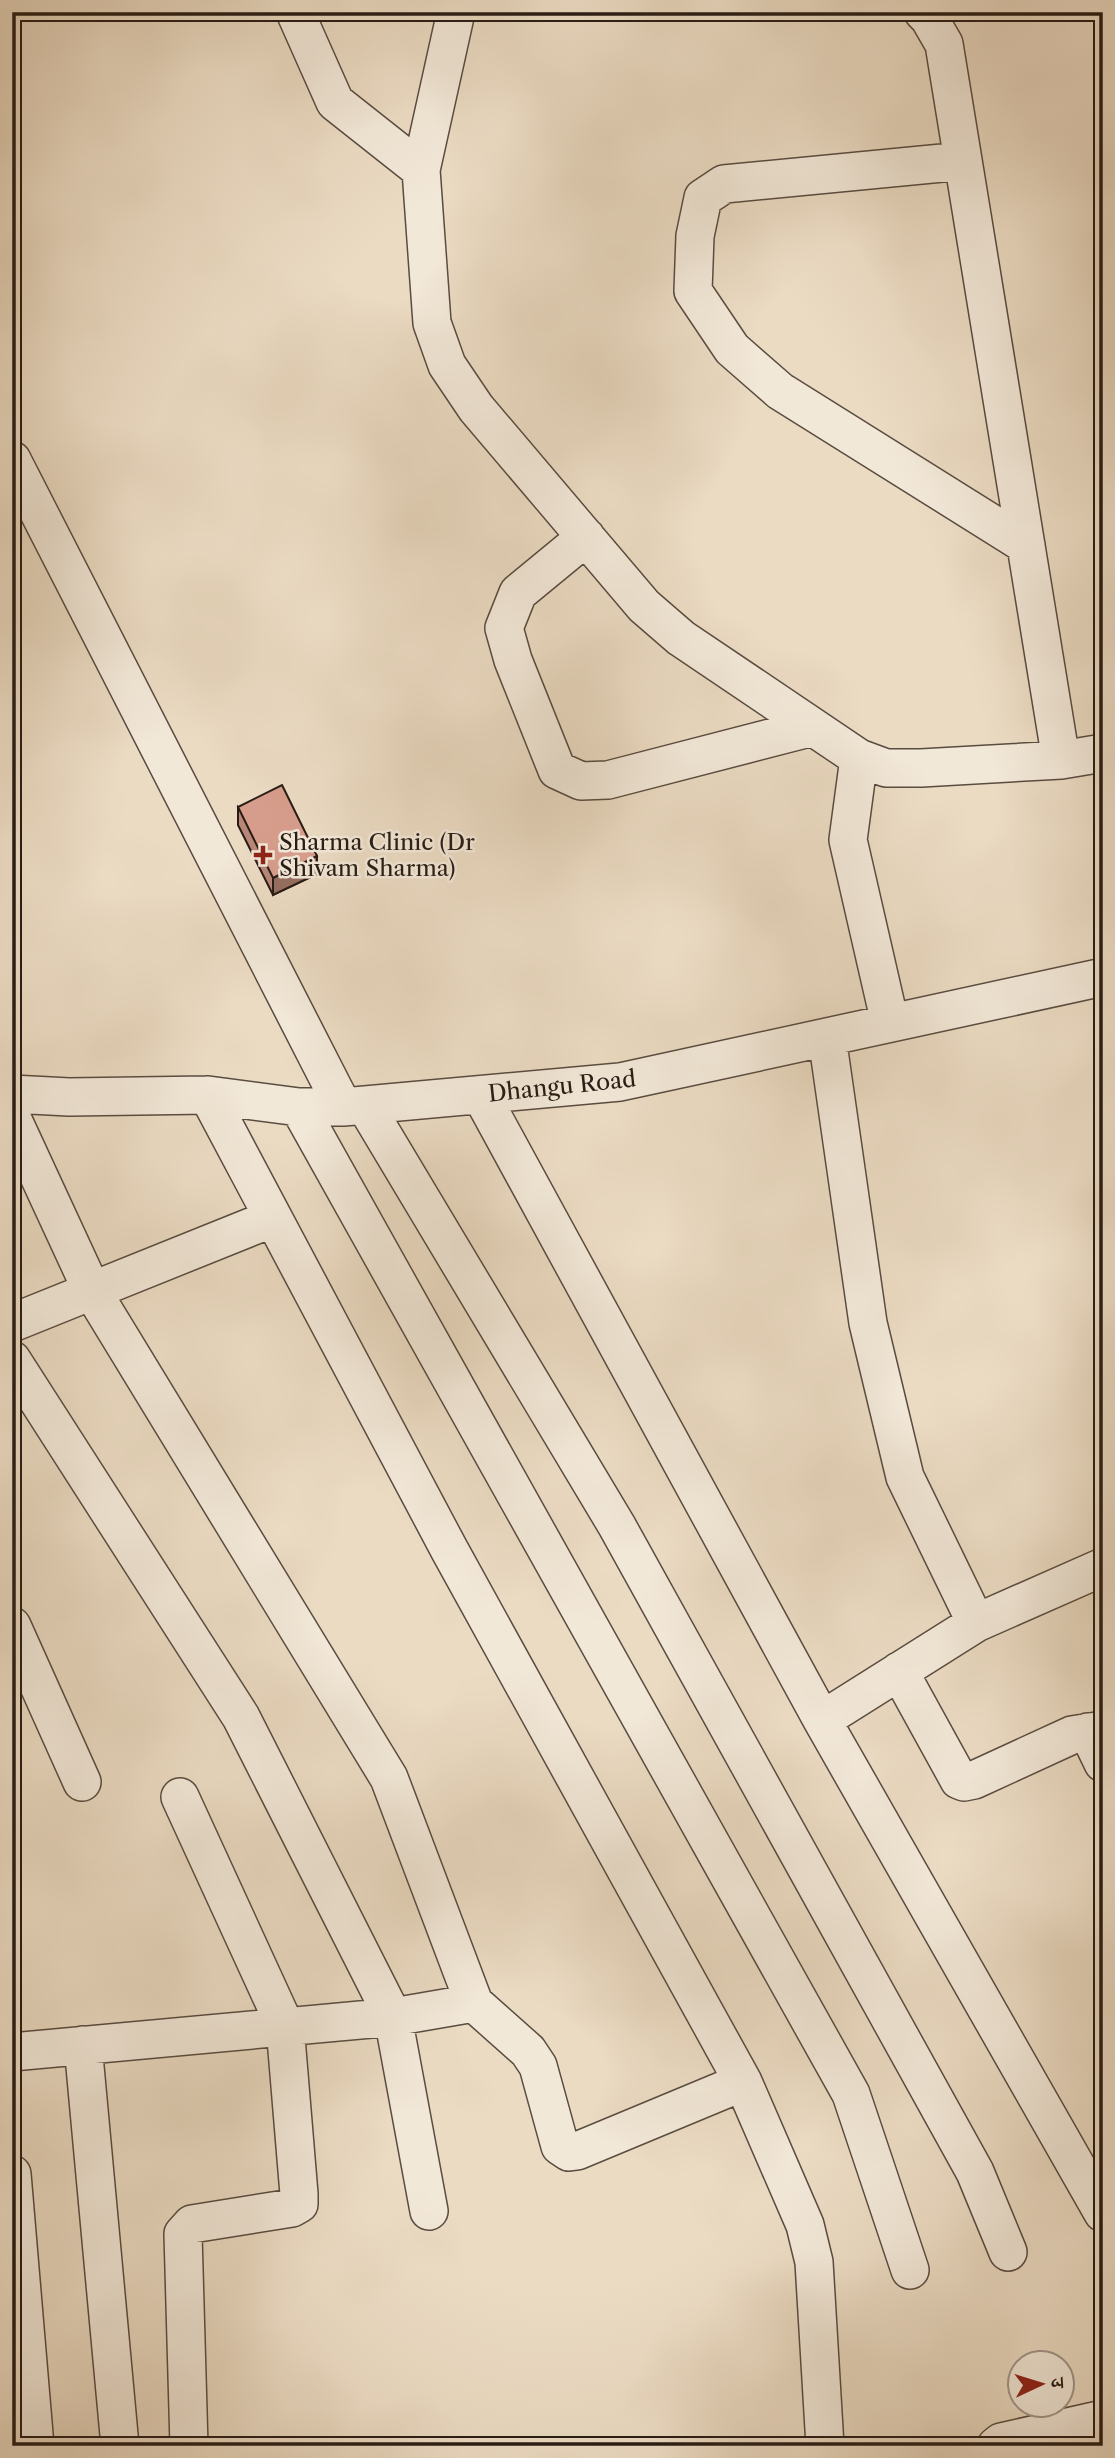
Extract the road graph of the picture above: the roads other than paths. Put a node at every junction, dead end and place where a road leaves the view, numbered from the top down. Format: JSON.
{"nodes":[{"id":1,"x":295,"y":12,"type":"edge"},
{"id":2,"x":457,"y":12,"type":"edge"},
{"id":3,"x":923,"y":12,"type":"edge"},
{"id":4,"x":963,"y":162,"type":"junction"},
{"id":5,"x":421,"y":170,"type":"junction"},
{"id":6,"x":12,"y":460,"type":"edge"},
{"id":7,"x":586,"y":537,"type":"junction"},
{"id":8,"x":1026,"y":545,"type":"junction"},
{"id":9,"x":813,"y":727,"type":"junction"},
{"id":10,"x":1103,"y":753,"type":"edge"},
{"id":11,"x":859,"y":758,"type":"junction"},
{"id":12,"x":1061,"y":760,"type":"junction"},
{"id":13,"x":1103,"y":977,"type":"edge"},
{"id":14,"x":890,"y":1023,"type":"junction"},
{"id":15,"x":827,"y":1037,"type":"junction"},
{"id":16,"x":12,"y":1094,"type":"edge"},
{"id":17,"x":208,"y":1095,"type":"junction"},
{"id":18,"x":481,"y":1095,"type":"junction"},
{"id":19,"x":354,"y":1106,"type":"junction"},
{"id":20,"x":299,"y":1107,"type":"junction"},
{"id":21,"x":12,"y":1118,"type":"edge"},
{"id":22,"x":273,"y":1218,"type":"junction"},
{"id":23,"x":92,"y":1291,"type":"junction"},
{"id":24,"x":12,"y":1323,"type":"edge"},
{"id":25,"x":12,"y":1360,"type":"edge"},
{"id":26,"x":1103,"y":1567,"type":"edge"},
{"id":27,"x":976,"y":1623,"type":"junction"},
{"id":28,"x":12,"y":1626,"type":"edge"},
{"id":29,"x":900,"y":1671,"type":"junction"},
{"id":30,"x":822,"y":1720,"type":"junction"},
{"id":31,"x":1098,"y":1742,"type":"edge"},
{"id":32,"x":82,"y":1782,"type":"dead end"},
{"id":33,"x":180,"y":1797,"type":"dead end"},
{"id":34,"x":474,"y":2003,"type":"junction"},
{"id":35,"x":393,"y":2017,"type":"junction"},
{"id":36,"x":285,"y":2026,"type":"junction"},
{"id":37,"x":83,"y":2045,"type":"junction"},
{"id":38,"x":12,"y":2052,"type":"edge"},
{"id":39,"x":743,"y":2082,"type":"junction"},
{"id":40,"x":12,"y":2174,"type":"edge"},
{"id":41,"x":429,"y":2211,"type":"dead end"},
{"id":42,"x":1103,"y":2213,"type":"edge"},
{"id":43,"x":1008,"y":2252,"type":"dead end"},
{"id":44,"x":910,"y":2270,"type":"dead end"},
{"id":45,"x":1103,"y":2419,"type":"edge"},
{"id":46,"x":35,"y":2446,"type":"edge"},
{"id":47,"x":120,"y":2446,"type":"edge"},
{"id":48,"x":189,"y":2446,"type":"edge"},
{"id":49,"x":825,"y":2446,"type":"edge"},
{"id":50,"x":996,"y":2446,"type":"edge"}],
"edges":[{"from":1,"to":5,"type":"street"},
{"from":2,"to":5,"type":"street"},
{"from":3,"to":4,"type":"street"},
{"from":4,"to":8,"type":"street"},
{"from":4,"to":8,"type":"street"},
{"from":5,"to":7,"type":"street"},
{"from":6,"to":19,"type":"street"},
{"from":7,"to":9,"type":"street"},
{"from":7,"to":9,"type":"street"},
{"from":8,"to":12,"type":"street"},
{"from":9,"to":11,"type":"street"},
{"from":10,"to":12,"type":"street"},
{"from":11,"to":12,"type":"street"},
{"from":11,"to":14,"type":"street"},
{"from":13,"to":14,"type":"street","name":"Dhangu Road"},
{"from":14,"to":15,"type":"street","name":"Dhangu Road"},
{"from":15,"to":18,"type":"street","name":"Dhangu Road"},
{"from":15,"to":27,"type":"street"},
{"from":16,"to":17,"type":"street","name":"Dhangu Road"},
{"from":17,"to":20,"type":"street","name":"Dhangu Road"},
{"from":17,"to":22,"type":"street"},
{"from":18,"to":19,"type":"street","name":"Dhangu Road"},
{"from":18,"to":30,"type":"street"},
{"from":19,"to":20,"type":"street","name":"Dhangu Road"},
{"from":19,"to":43,"type":"street"},
{"from":20,"to":44,"type":"street"},
{"from":21,"to":23,"type":"street"},
{"from":22,"to":23,"type":"street"},
{"from":22,"to":39,"type":"street"},
{"from":23,"to":24,"type":"street"},
{"from":23,"to":34,"type":"street"},
{"from":25,"to":35,"type":"street"},
{"from":26,"to":27,"type":"street"},
{"from":27,"to":29,"type":"street"},
{"from":28,"to":32,"type":"street"},
{"from":29,"to":30,"type":"street"},
{"from":29,"to":31,"type":"street"},
{"from":30,"to":42,"type":"street"},
{"from":33,"to":36,"type":"street"},
{"from":34,"to":35,"type":"street"},
{"from":34,"to":39,"type":"street"},
{"from":35,"to":36,"type":"street"},
{"from":35,"to":41,"type":"street"},
{"from":36,"to":37,"type":"street"},
{"from":36,"to":48,"type":"street"},
{"from":37,"to":38,"type":"street"},
{"from":37,"to":47,"type":"street"},
{"from":39,"to":49,"type":"street"},
{"from":40,"to":46,"type":"street"},
{"from":45,"to":50,"type":"street"}]}
